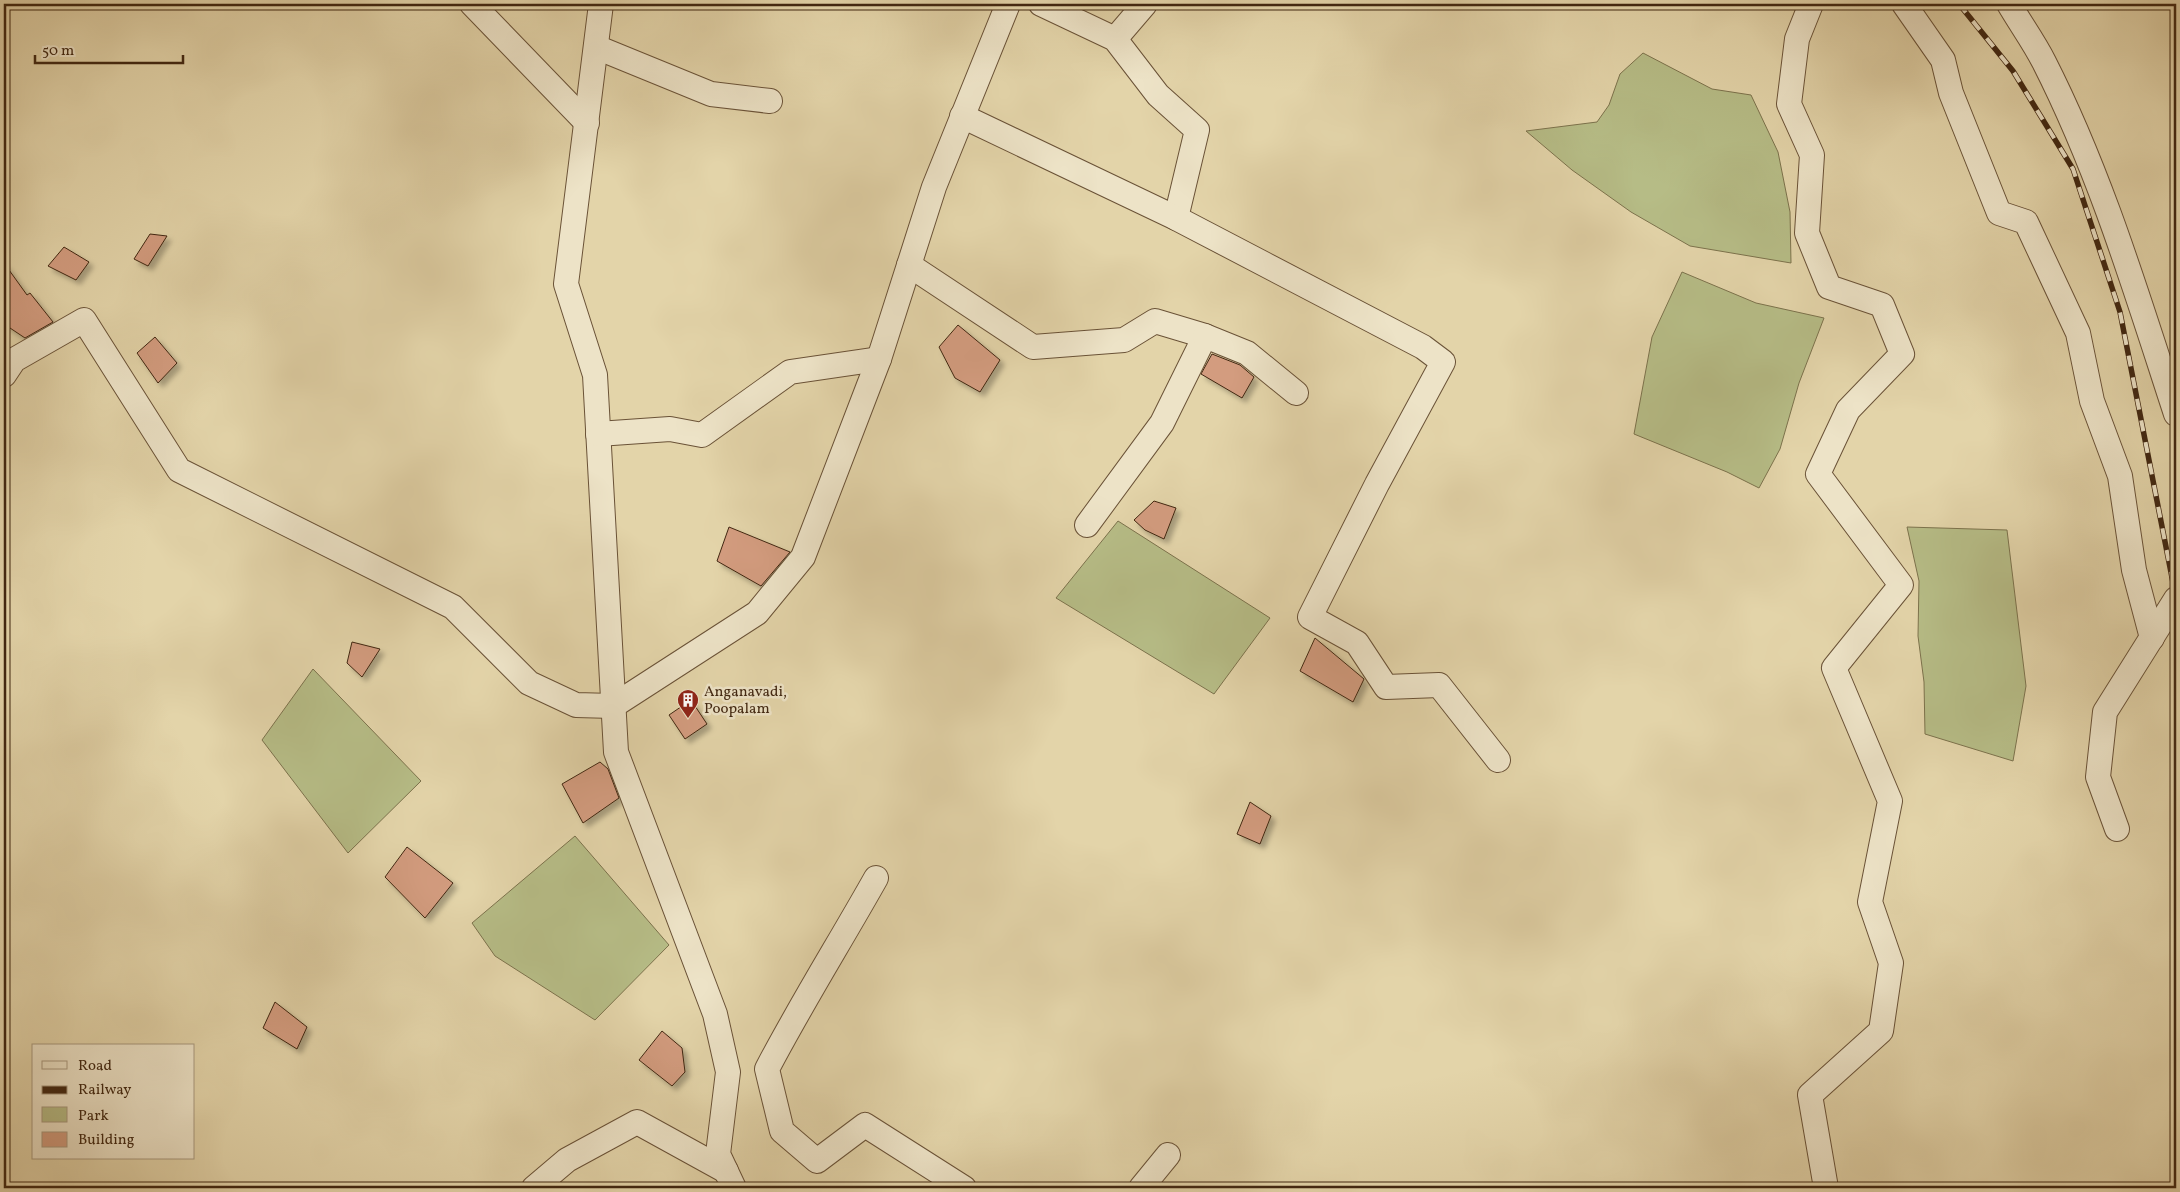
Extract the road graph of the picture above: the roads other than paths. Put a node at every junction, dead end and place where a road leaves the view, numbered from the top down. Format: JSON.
{"nodes":[{"id":1,"x":472,"y":4,"type":"edge"},
{"id":2,"x":602,"y":4,"type":"edge"},
{"id":3,"x":1008,"y":4,"type":"edge"},
{"id":4,"x":1041,"y":4,"type":"edge"},
{"id":5,"x":1145,"y":4,"type":"edge"},
{"id":6,"x":1810,"y":4,"type":"edge"},
{"id":7,"x":1904,"y":4,"type":"edge"},
{"id":8,"x":2009,"y":4,"type":"edge"},
{"id":9,"x":1115,"y":39,"type":"junction"},
{"id":10,"x":596,"y":47,"type":"junction"},
{"id":11,"x":770,"y":101,"type":"dead end"},
{"id":12,"x":962,"y":116,"type":"junction"},
{"id":13,"x":586,"y":123,"type":"junction"},
{"id":14,"x":1176,"y":218,"type":"junction"},
{"id":15,"x":909,"y":266,"type":"junction"},
{"id":16,"x":1205,"y":336,"type":"junction"},
{"id":17,"x":879,"y":359,"type":"junction"},
{"id":18,"x":4,"y":375,"type":"edge"},
{"id":19,"x":1296,"y":393,"type":"dead end"},
{"id":20,"x":2176,"y":414,"type":"edge"},
{"id":21,"x":598,"y":434,"type":"junction"},
{"id":22,"x":1087,"y":525,"type":"dead end"},
{"id":23,"x":2176,"y":599,"type":"edge"},
{"id":24,"x":2152,"y":638,"type":"junction"},
{"id":25,"x":613,"y":706,"type":"junction"},
{"id":26,"x":1498,"y":760,"type":"dead end"},
{"id":27,"x":2117,"y":829,"type":"dead end"},
{"id":28,"x":876,"y":878,"type":"dead end"},
{"id":29,"x":1168,"y":1154,"type":"dead end"},
{"id":30,"x":730,"y":1179,"type":"edge"},
{"id":31,"x":534,"y":1188,"type":"edge"},
{"id":32,"x":964,"y":1188,"type":"edge"},
{"id":33,"x":1141,"y":1188,"type":"edge"},
{"id":34,"x":1826,"y":1188,"type":"edge"}],
"edges":[{"from":1,"to":13,"type":"street"},
{"from":2,"to":10,"type":"street"},
{"from":3,"to":12,"type":"street"},
{"from":4,"to":9,"type":"street"},
{"from":5,"to":9,"type":"street"},
{"from":6,"to":34,"type":"street"},
{"from":7,"to":24,"type":"street"},
{"from":8,"to":20,"type":"street"},
{"from":9,"to":14,"type":"street"},
{"from":10,"to":11,"type":"street"},
{"from":10,"to":13,"type":"street"},
{"from":12,"to":14,"type":"street"},
{"from":12,"to":15,"type":"street"},
{"from":13,"to":21,"type":"street"},
{"from":14,"to":26,"type":"street"},
{"from":15,"to":16,"type":"street"},
{"from":15,"to":17,"type":"street"},
{"from":16,"to":19,"type":"street"},
{"from":16,"to":22,"type":"street"},
{"from":17,"to":21,"type":"street"},
{"from":17,"to":25,"type":"street"},
{"from":18,"to":25,"type":"street"},
{"from":21,"to":25,"type":"street"},
{"from":23,"to":24,"type":"street"},
{"from":24,"to":27,"type":"street"},
{"from":25,"to":30,"type":"street"},
{"from":28,"to":32,"type":"street"},
{"from":29,"to":33,"type":"street"},
{"from":30,"to":31,"type":"street"}]}
